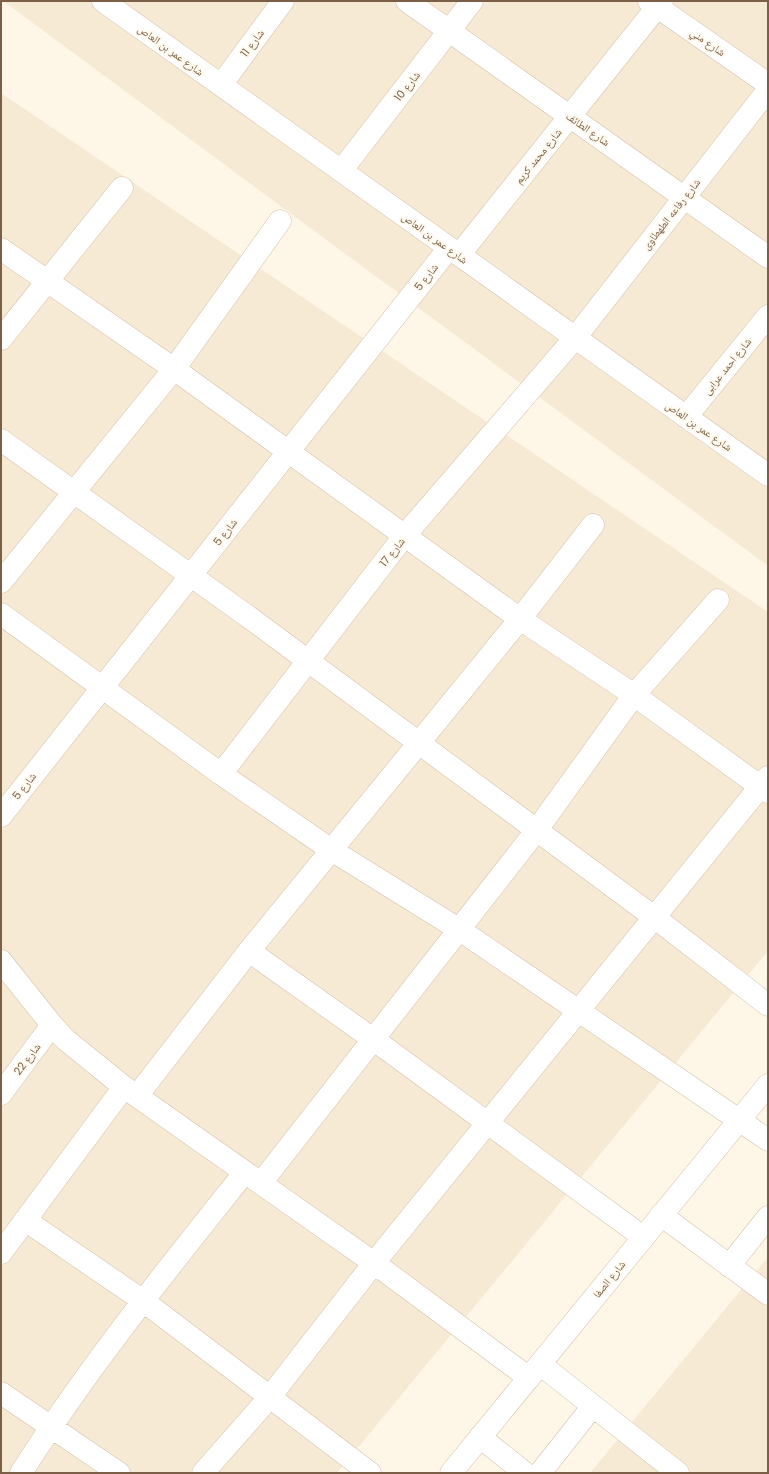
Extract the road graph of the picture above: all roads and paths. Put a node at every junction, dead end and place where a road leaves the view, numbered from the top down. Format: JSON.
{"nodes":[{"id":1,"x":103,"y":1,"type":"edge"},
{"id":2,"x":283,"y":1,"type":"edge"},
{"id":3,"x":407,"y":1,"type":"edge"},
{"id":4,"x":472,"y":1,"type":"edge"},
{"id":5,"x":656,"y":3,"type":"edge"},
{"id":6,"x":449,"y":31,"type":"junction"},
{"id":7,"x":768,"y":84,"type":"edge"},
{"id":8,"x":220,"y":85,"type":"junction"},
{"id":9,"x":768,"y":90,"type":"edge"},
{"id":10,"x":570,"y":116,"type":"junction"},
{"id":11,"x":341,"y":171,"type":"junction"},
{"id":12,"x":122,"y":188,"type":"dead end"},
{"id":13,"x":685,"y":197,"type":"junction"},
{"id":14,"x":280,"y":221,"type":"dead end"},
{"id":15,"x":1,"y":248,"type":"edge"},
{"id":16,"x":454,"y":252,"type":"junction"},
{"id":17,"x":768,"y":257,"type":"edge"},
{"id":18,"x":47,"y":281,"type":"junction"},
{"id":19,"x":768,"y":316,"type":"edge"},
{"id":20,"x":575,"y":338,"type":"junction"},
{"id":21,"x":1,"y":339,"type":"edge"},
{"id":22,"x":174,"y":369,"type":"junction"},
{"id":23,"x":686,"y":417,"type":"junction"},
{"id":24,"x":1,"y":440,"type":"edge"},
{"id":25,"x":288,"y":452,"type":"junction"},
{"id":26,"x":768,"y":475,"type":"edge"},
{"id":27,"x":74,"y":492,"type":"junction"},
{"id":28,"x":593,"y":525,"type":"dead end"},
{"id":29,"x":405,"y":535,"type":"junction"},
{"id":30,"x":191,"y":575,"type":"junction"},
{"id":31,"x":1,"y":582,"type":"edge"},
{"id":32,"x":718,"y":600,"type":"dead end"},
{"id":33,"x":1,"y":614,"type":"edge"},
{"id":34,"x":520,"y":619,"type":"junction"},
{"id":35,"x":307,"y":662,"type":"junction"},
{"id":36,"x":102,"y":688,"type":"junction"},
{"id":37,"x":634,"y":695,"type":"junction"},
{"id":38,"x":419,"y":744,"type":"junction"},
{"id":39,"x":221,"y":774,"type":"junction"},
{"id":40,"x":765,"y":785,"type":"edge"},
{"id":41,"x":8,"y":793,"type":"edge"},
{"id":42,"x":1,"y":816,"type":"edge"},
{"id":43,"x":536,"y":831,"type":"junction"},
{"id":44,"x":333,"y":851,"type":"junction"},
{"id":45,"x":654,"y":918,"type":"junction"},
{"id":46,"x":460,"y":930,"type":"junction"},
{"id":47,"x":249,"y":951,"type":"junction"},
{"id":48,"x":1,"y":961,"type":"edge"},
{"id":49,"x":768,"y":1005,"type":"edge"},
{"id":50,"x":579,"y":1010,"type":"junction"},
{"id":51,"x":52,"y":1025,"type":"junction"},
{"id":52,"x":373,"y":1039,"type":"junction"},
{"id":53,"x":768,"y":1085,"type":"edge"},
{"id":54,"x":131,"y":1092,"type":"junction"},
{"id":55,"x":1,"y":1094,"type":"edge"},
{"id":56,"x":739,"y":1120,"type":"junction"},
{"id":57,"x":488,"y":1124,"type":"junction"},
{"id":58,"x":768,"y":1140,"type":"edge"},
{"id":59,"x":253,"y":1178,"type":"junction"},
{"id":60,"x":661,"y":1215,"type":"junction"},
{"id":61,"x":768,"y":1217,"type":"edge"},
{"id":62,"x":26,"y":1220,"type":"junction"},
{"id":63,"x":643,"y":1237,"type":"junction"},
{"id":64,"x":1,"y":1253,"type":"edge"},
{"id":65,"x":374,"y":1263,"type":"junction"},
{"id":66,"x":729,"y":1266,"type":"junction"},
{"id":67,"x":768,"y":1294,"type":"edge"},
{"id":68,"x":142,"y":1300,"type":"junction"},
{"id":69,"x":534,"y":1371,"type":"junction"},
{"id":70,"x":1,"y":1393,"type":"edge"},
{"id":71,"x":269,"y":1398,"type":"junction"},
{"id":72,"x":593,"y":1406,"type":"junction"},
{"id":73,"x":51,"y":1426,"type":"junction"},
{"id":74,"x":480,"y":1437,"type":"junction"},
{"id":75,"x":20,"y":1473,"type":"edge"},
{"id":76,"x":120,"y":1473,"type":"edge"},
{"id":77,"x":203,"y":1473,"type":"edge"},
{"id":78,"x":370,"y":1473,"type":"edge"},
{"id":79,"x":451,"y":1473,"type":"edge"},
{"id":80,"x":525,"y":1473,"type":"edge"},
{"id":81,"x":540,"y":1473,"type":"edge"},
{"id":82,"x":678,"y":1473,"type":"edge"}],
"edges":[{"from":1,"to":8,"type":"street","name":"شارع عمر بن العاص"},
{"from":2,"to":8,"type":"street","name":"شارع 11"},
{"from":3,"to":6,"type":"street","name":"شارع الطائف"},
{"from":4,"to":6,"type":"street","name":"شارع 10"},
{"from":5,"to":7,"type":"street","name":"شارع مني"},
{"from":5,"to":10,"type":"street","name":"شارع محمد كريم"},
{"from":6,"to":10,"type":"street","name":"شارع الطائف"},
{"from":6,"to":11,"type":"street","name":"شارع 10"},
{"from":8,"to":11,"type":"street","name":"شارع عمر بن العاص"},
{"from":9,"to":13,"type":"street","name":"شارع رفاعه الطهطاوى"},
{"from":10,"to":13,"type":"street","name":"شارع الطائف"},
{"from":10,"to":16,"type":"street","name":"شارع محمد كريم"},
{"from":11,"to":16,"type":"street","name":"شارع عمر بن العاص"},
{"from":12,"to":18,"type":"street"},
{"from":13,"to":17,"type":"street","name":"شارع الطائف"},
{"from":13,"to":20,"type":"street","name":"شارع رفاعه الطهطاوى"},
{"from":14,"to":22,"type":"street"},
{"from":15,"to":18,"type":"street"},
{"from":16,"to":20,"type":"street","name":"شارع عمر بن العاص"},
{"from":16,"to":25,"type":"street","name":"شارع 5"},
{"from":18,"to":21,"type":"street"},
{"from":18,"to":22,"type":"street"},
{"from":19,"to":23,"type":"street","name":"شارع احمد عرابى"},
{"from":20,"to":23,"type":"street","name":"شارع عمر بن العاص"},
{"from":20,"to":29,"type":"street","name":"شارع 17"},
{"from":22,"to":25,"type":"street"},
{"from":22,"to":27,"type":"street"},
{"from":23,"to":26,"type":"street","name":"شارع عمر بن العاص"},
{"from":24,"to":27,"type":"street"},
{"from":25,"to":29,"type":"street"},
{"from":25,"to":30,"type":"street","name":"شارع 5"},
{"from":27,"to":30,"type":"street"},
{"from":27,"to":31,"type":"street"},
{"from":28,"to":34,"type":"street"},
{"from":29,"to":34,"type":"street"},
{"from":29,"to":35,"type":"street","name":"شارع 17"},
{"from":30,"to":35,"type":"street"},
{"from":30,"to":36,"type":"street","name":"شارع 5"},
{"from":32,"to":37,"type":"street"},
{"from":33,"to":36,"type":"street"},
{"from":34,"to":37,"type":"street"},
{"from":34,"to":38,"type":"street"},
{"from":35,"to":38,"type":"street"},
{"from":35,"to":39,"type":"street","name":"شارع 17"},
{"from":36,"to":39,"type":"street"},
{"from":36,"to":41,"type":"street","name":"شارع 5"},
{"from":37,"to":40,"type":"street"},
{"from":37,"to":43,"type":"street"},
{"from":38,"to":43,"type":"street"},
{"from":38,"to":44,"type":"street"},
{"from":39,"to":44,"type":"street"},
{"from":40,"to":45,"type":"street"},
{"from":41,"to":42,"type":"street","name":"شارع 5"},
{"from":43,"to":45,"type":"street"},
{"from":43,"to":46,"type":"street"},
{"from":44,"to":46,"type":"street"},
{"from":44,"to":47,"type":"street"},
{"from":45,"to":49,"type":"street"},
{"from":45,"to":50,"type":"street"},
{"from":46,"to":50,"type":"street"},
{"from":46,"to":52,"type":"street"},
{"from":47,"to":52,"type":"street"},
{"from":47,"to":54,"type":"street"},
{"from":48,"to":51,"type":"street"},
{"from":50,"to":56,"type":"street"},
{"from":50,"to":57,"type":"street"},
{"from":51,"to":54,"type":"street"},
{"from":51,"to":55,"type":"street","name":"شارع 22"},
{"from":52,"to":57,"type":"street"},
{"from":52,"to":59,"type":"street"},
{"from":53,"to":56,"type":"street","name":"شارع الصفا"},
{"from":54,"to":59,"type":"street"},
{"from":54,"to":62,"type":"street"},
{"from":56,"to":58,"type":"street"},
{"from":56,"to":60,"type":"street","name":"شارع الصفا"},
{"from":57,"to":63,"type":"street"},
{"from":57,"to":65,"type":"street"},
{"from":59,"to":65,"type":"street"},
{"from":59,"to":68,"type":"street"},
{"from":60,"to":63,"type":"street","name":"شارع الصفا"},
{"from":60,"to":66,"type":"street"},
{"from":61,"to":66,"type":"street"},
{"from":62,"to":64,"type":"street"},
{"from":62,"to":68,"type":"street"},
{"from":63,"to":69,"type":"street","name":"شارع الصفا"},
{"from":65,"to":69,"type":"street"},
{"from":65,"to":71,"type":"street"},
{"from":66,"to":67,"type":"street"},
{"from":68,"to":71,"type":"street"},
{"from":68,"to":73,"type":"street"},
{"from":69,"to":72,"type":"street"},
{"from":69,"to":74,"type":"street","name":"شارع الصفا"},
{"from":70,"to":73,"type":"street"},
{"from":71,"to":77,"type":"street"},
{"from":71,"to":78,"type":"street"},
{"from":72,"to":81,"type":"street"},
{"from":72,"to":82,"type":"street"},
{"from":73,"to":75,"type":"street"},
{"from":73,"to":76,"type":"street"},
{"from":74,"to":79,"type":"street","name":"شارع الصفا"},
{"from":74,"to":80,"type":"street"}]}
